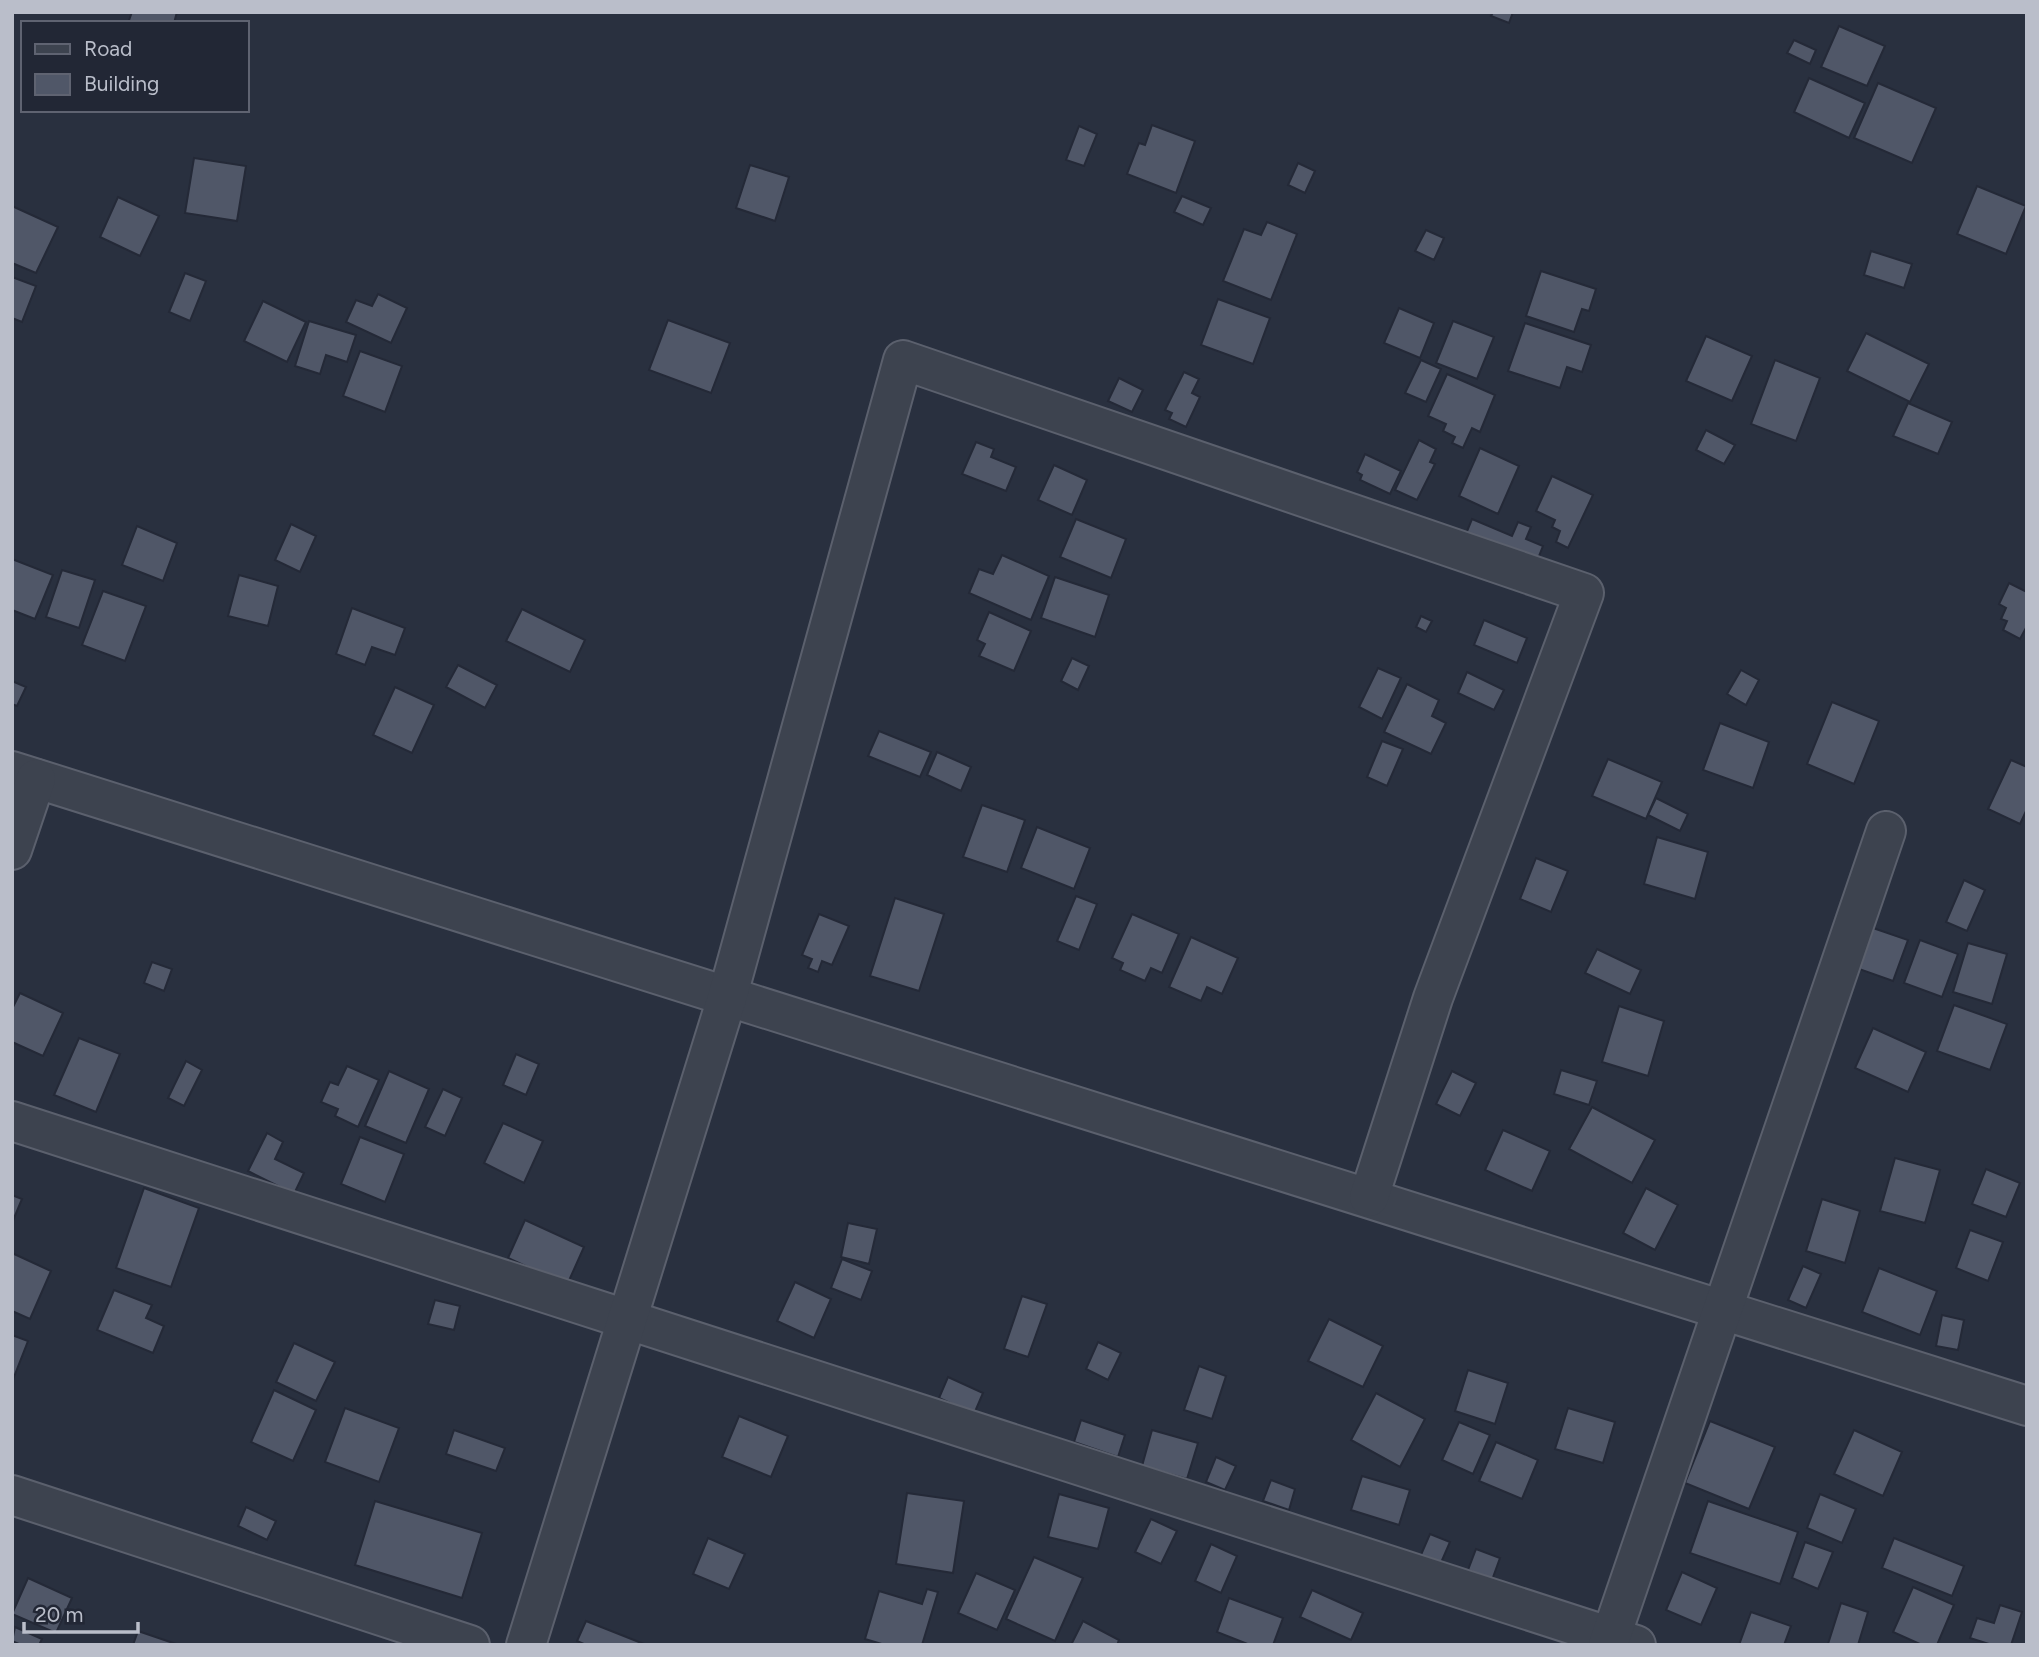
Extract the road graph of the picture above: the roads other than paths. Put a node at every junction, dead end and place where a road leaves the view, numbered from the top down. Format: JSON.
{"nodes":[{"id":1,"x":24,"y":775,"type":"edge"},
{"id":2,"x":1886,"y":831,"type":"dead end"},
{"id":3,"x":12,"y":850,"type":"edge"},
{"id":4,"x":727,"y":998,"type":"junction"},
{"id":5,"x":12,"y":1121,"type":"edge"},
{"id":6,"x":1369,"y":1197,"type":"junction"},
{"id":7,"x":1721,"y":1310,"type":"junction"},
{"id":8,"x":627,"y":1319,"type":"junction"},
{"id":9,"x":2027,"y":1406,"type":"edge"},
{"id":10,"x":12,"y":1495,"type":"edge"},
{"id":11,"x":1618,"y":1642,"type":"edge"},
{"id":12,"x":470,"y":1645,"type":"edge"},
{"id":13,"x":526,"y":1645,"type":"edge"}],
"edges":[{"from":1,"to":3,"type":"street"},
{"from":1,"to":4,"type":"street"},
{"from":2,"to":7,"type":"street"},
{"from":4,"to":6,"type":"street"},
{"from":4,"to":6,"type":"street"},
{"from":4,"to":8,"type":"street"},
{"from":5,"to":8,"type":"street"},
{"from":6,"to":7,"type":"street"},
{"from":7,"to":9,"type":"street"},
{"from":7,"to":11,"type":"street"},
{"from":8,"to":11,"type":"street"},
{"from":8,"to":13,"type":"street"},
{"from":10,"to":12,"type":"street"}]}
